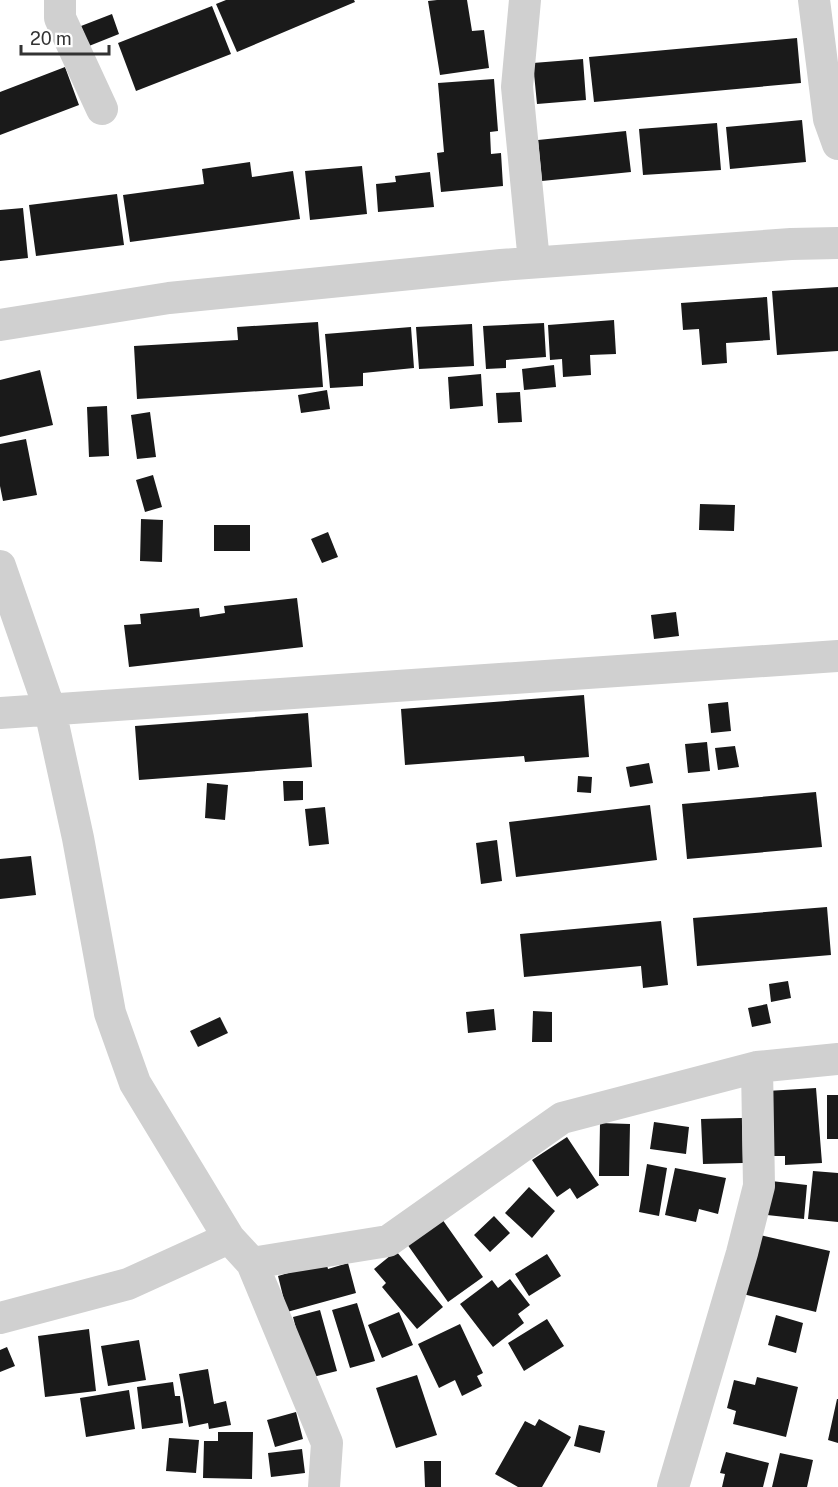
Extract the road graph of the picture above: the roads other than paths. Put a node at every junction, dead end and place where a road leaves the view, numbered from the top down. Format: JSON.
{"nodes":[{"id":1,"x":60,"y":0,"type":"edge"},
{"id":2,"x":525,"y":0,"type":"edge"},
{"id":3,"x":814,"y":0,"type":"edge"},
{"id":4,"x":102,"y":109,"type":"dead end"},
{"id":5,"x":838,"y":144,"type":"edge"},
{"id":6,"x":838,"y":243,"type":"edge"},
{"id":7,"x":534,"y":262,"type":"junction"},
{"id":8,"x":0,"y":325,"type":"edge"},
{"id":9,"x":0,"y":566,"type":"edge"},
{"id":10,"x":838,"y":656,"type":"edge"},
{"id":11,"x":50,"y":710,"type":"junction"},
{"id":12,"x":0,"y":712,"type":"edge"},
{"id":13,"x":838,"y":1059,"type":"edge"},
{"id":14,"x":757,"y":1067,"type":"junction"},
{"id":15,"x":229,"y":1238,"type":"junction"},
{"id":16,"x":252,"y":1263,"type":"junction"},
{"id":17,"x":0,"y":1318,"type":"edge"},
{"id":18,"x":324,"y":1487,"type":"edge"},
{"id":19,"x":673,"y":1487,"type":"edge"}],
"edges":[{"from":1,"to":4,"type":"street"},
{"from":2,"to":7,"type":"street"},
{"from":3,"to":5,"type":"street"},
{"from":6,"to":7,"type":"street"},
{"from":7,"to":8,"type":"street"},
{"from":9,"to":11,"type":"street"},
{"from":10,"to":11,"type":"street"},
{"from":11,"to":12,"type":"street"},
{"from":11,"to":15,"type":"street"},
{"from":13,"to":14,"type":"street"},
{"from":14,"to":16,"type":"street"},
{"from":14,"to":19,"type":"street"},
{"from":15,"to":16,"type":"street"},
{"from":15,"to":17,"type":"street"},
{"from":16,"to":18,"type":"street"}]}
